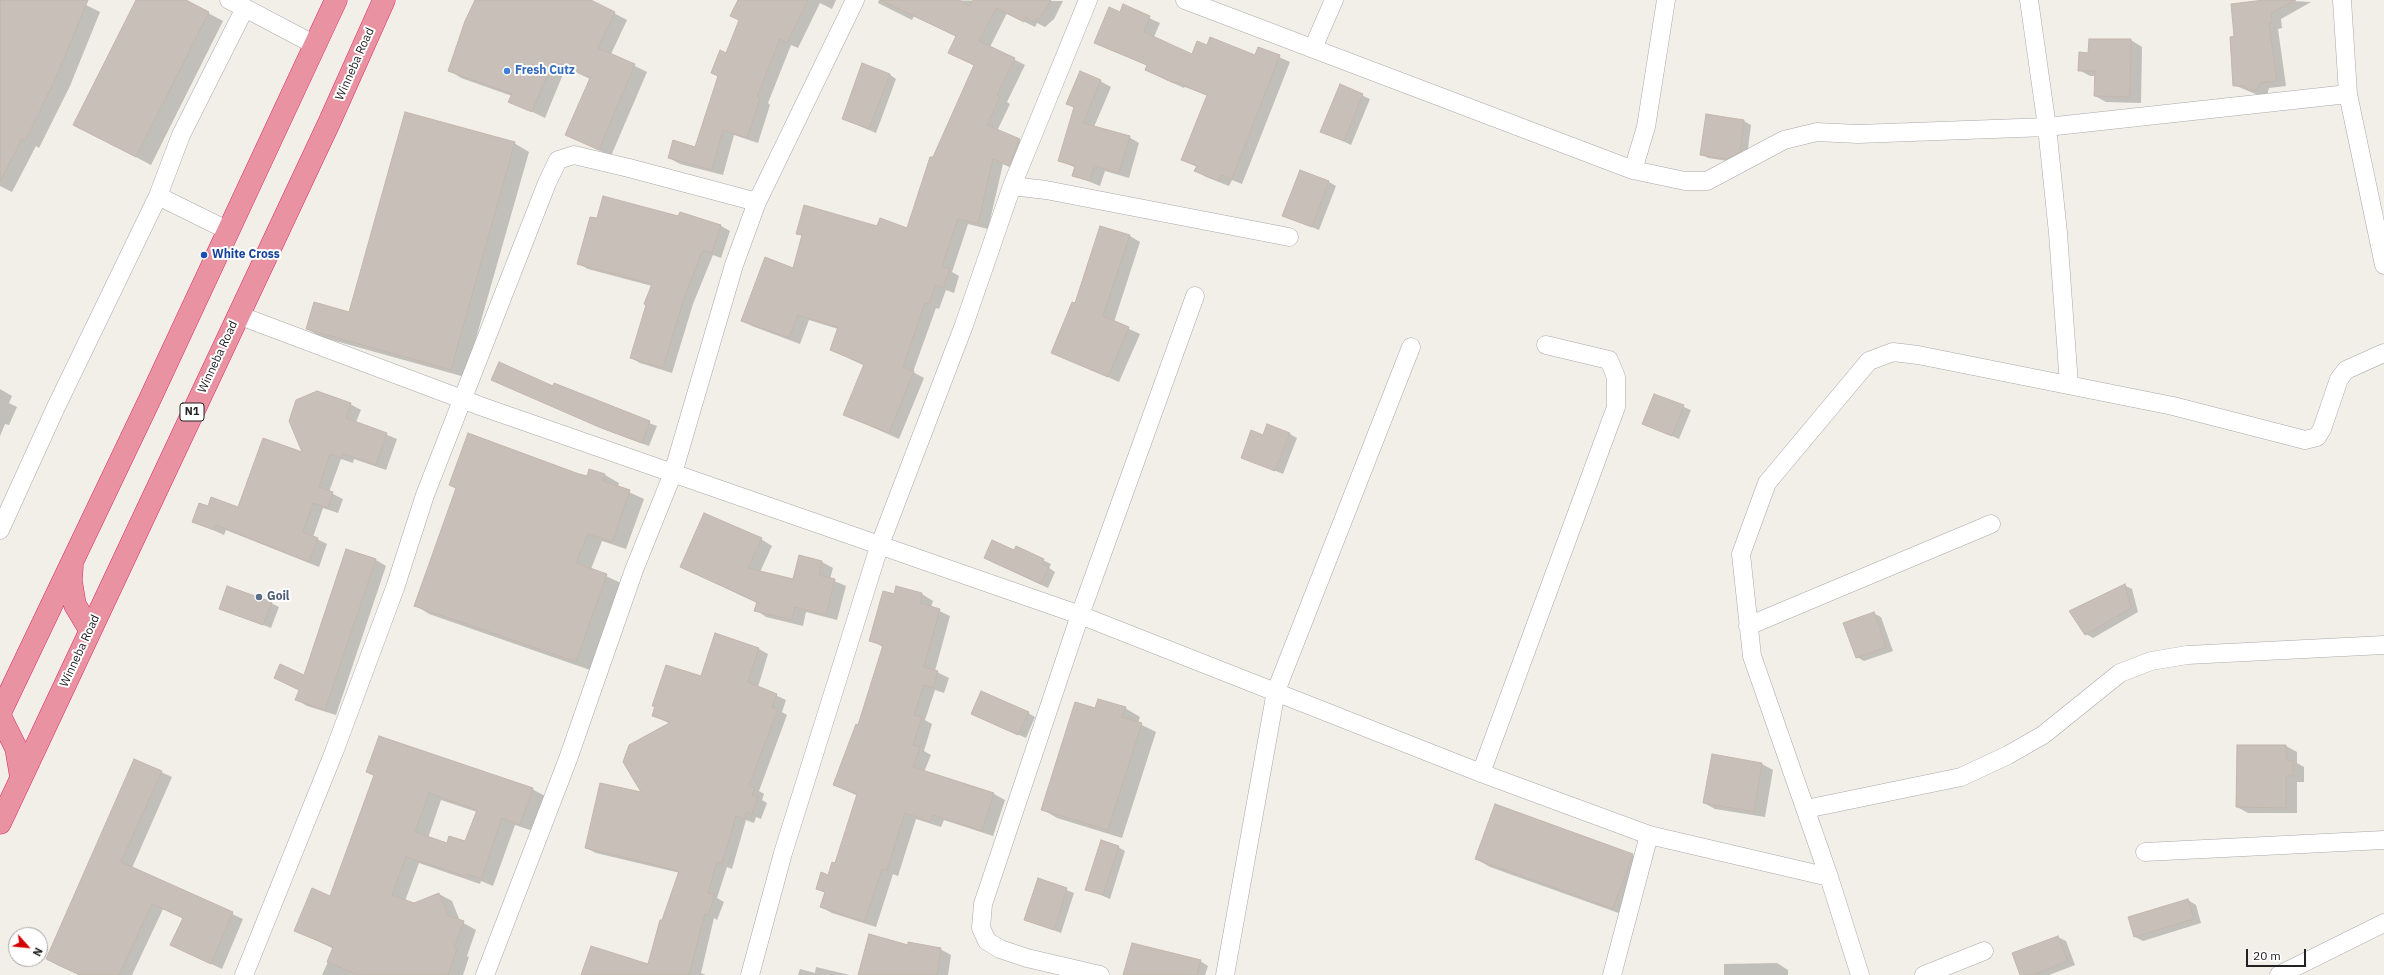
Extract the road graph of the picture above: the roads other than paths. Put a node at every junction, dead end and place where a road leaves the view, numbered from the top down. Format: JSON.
{"nodes":[{"id":1,"x":229,"y":0,"type":"edge"},
{"id":2,"x":336,"y":0,"type":"edge"},
{"id":3,"x":384,"y":0,"type":"edge"},
{"id":4,"x":855,"y":0,"type":"edge"},
{"id":5,"x":1088,"y":0,"type":"edge"},
{"id":6,"x":1185,"y":0,"type":"edge"},
{"id":7,"x":1334,"y":0,"type":"edge"},
{"id":8,"x":1666,"y":0,"type":"edge"},
{"id":9,"x":2029,"y":0,"type":"edge"},
{"id":10,"x":2342,"y":0,"type":"edge"},
{"id":11,"x":245,"y":8,"type":"junction"},
{"id":12,"x":315,"y":44,"type":"junction"},
{"id":13,"x":1313,"y":48,"type":"junction"},
{"id":14,"x":2348,"y":94,"type":"junction"},
{"id":15,"x":2047,"y":127,"type":"junction"},
{"id":16,"x":1633,"y":170,"type":"junction"},
{"id":17,"x":1012,"y":186,"type":"junction"},
{"id":18,"x":158,"y":196,"type":"junction"},
{"id":19,"x":757,"y":202,"type":"junction"},
{"id":20,"x":229,"y":231,"type":"junction"},
{"id":21,"x":1289,"y":237,"type":"dead end"},
{"id":22,"x":2384,"y":265,"type":"edge"},
{"id":23,"x":1195,"y":296,"type":"dead end"},
{"id":24,"x":238,"y":315,"type":"junction"},
{"id":25,"x":1546,"y":345,"type":"dead end"},
{"id":26,"x":1411,"y":347,"type":"dead end"},
{"id":27,"x":2384,"y":352,"type":"edge"},
{"id":28,"x":2069,"y":385,"type":"junction"},
{"id":29,"x":464,"y":399,"type":"junction"},
{"id":30,"x":674,"y":473,"type":"junction"},
{"id":31,"x":1991,"y":524,"type":"dead end"},
{"id":32,"x":0,"y":530,"type":"edge"},
{"id":33,"x":880,"y":547,"type":"junction"},
{"id":34,"x":72,"y":561,"type":"junction"},
{"id":35,"x":1080,"y":615,"type":"junction"},
{"id":36,"x":1748,"y":626,"type":"junction"},
{"id":37,"x":90,"y":630,"type":"junction"},
{"id":38,"x":2384,"y":645,"type":"edge"},
{"id":39,"x":1276,"y":691,"type":"junction"},
{"id":40,"x":0,"y":713,"type":"edge"},
{"id":41,"x":0,"y":716,"type":"edge"},
{"id":42,"x":1481,"y":773,"type":"junction"},
{"id":43,"x":21,"y":777,"type":"junction"},
{"id":44,"x":1806,"y":809,"type":"junction"},
{"id":45,"x":0,"y":823,"type":"edge"},
{"id":46,"x":1649,"y":835,"type":"junction"},
{"id":47,"x":2384,"y":840,"type":"edge"},
{"id":48,"x":2145,"y":852,"type":"dead end"},
{"id":49,"x":1829,"y":877,"type":"junction"},
{"id":50,"x":2384,"y":923,"type":"edge"},
{"id":51,"x":1984,"y":951,"type":"dead end"},
{"id":52,"x":244,"y":975,"type":"edge"},
{"id":53,"x":485,"y":975,"type":"edge"},
{"id":54,"x":750,"y":975,"type":"edge"},
{"id":55,"x":1100,"y":975,"type":"edge"},
{"id":56,"x":1225,"y":975,"type":"edge"},
{"id":57,"x":1612,"y":975,"type":"edge"},
{"id":58,"x":1860,"y":975,"type":"edge"},
{"id":59,"x":1924,"y":975,"type":"edge"},
{"id":60,"x":2279,"y":975,"type":"edge"}],
"edges":[{"from":1,"to":11,"type":"street"},
{"from":2,"to":12,"type":"highway"},
{"from":3,"to":24,"type":"highway","name":"Winneba Road","number":"N1"},
{"from":4,"to":19,"type":"street"},
{"from":5,"to":17,"type":"street"},
{"from":6,"to":13,"type":"street"},
{"from":7,"to":13,"type":"street"},
{"from":8,"to":16,"type":"street"},
{"from":9,"to":15,"type":"street"},
{"from":10,"to":14,"type":"street"},
{"from":11,"to":12,"type":"street"},
{"from":11,"to":18,"type":"street"},
{"from":12,"to":20,"type":"highway"},
{"from":13,"to":16,"type":"street"},
{"from":14,"to":15,"type":"street"},
{"from":14,"to":22,"type":"street"},
{"from":15,"to":16,"type":"street"},
{"from":15,"to":28,"type":"street"},
{"from":17,"to":21,"type":"street"},
{"from":17,"to":33,"type":"street"},
{"from":18,"to":20,"type":"street"},
{"from":18,"to":32,"type":"street"},
{"from":19,"to":29,"type":"street"},
{"from":19,"to":30,"type":"street"},
{"from":20,"to":34,"type":"highway"},
{"from":23,"to":35,"type":"street"},
{"from":24,"to":29,"type":"street"},
{"from":24,"to":37,"type":"highway","name":"Winneba Road","number":"N1"},
{"from":25,"to":42,"type":"street"},
{"from":26,"to":39,"type":"street"},
{"from":27,"to":28,"type":"street"},
{"from":28,"to":36,"type":"street"},
{"from":29,"to":30,"type":"street"},
{"from":29,"to":52,"type":"street"},
{"from":30,"to":33,"type":"street"},
{"from":30,"to":53,"type":"street"},
{"from":31,"to":36,"type":"street"},
{"from":33,"to":35,"type":"street"},
{"from":33,"to":54,"type":"street"},
{"from":34,"to":37,"type":"highway"},
{"from":34,"to":40,"type":"highway"},
{"from":35,"to":39,"type":"street"},
{"from":35,"to":55,"type":"street"},
{"from":36,"to":44,"type":"street"},
{"from":37,"to":43,"type":"highway","name":"Winneba Road","number":"N1"},
{"from":38,"to":44,"type":"street"},
{"from":39,"to":42,"type":"street"},
{"from":39,"to":56,"type":"street"},
{"from":41,"to":43,"type":"highway"},
{"from":42,"to":46,"type":"street"},
{"from":43,"to":45,"type":"highway","name":"Winneba Road","number":"N1"},
{"from":44,"to":49,"type":"street"},
{"from":46,"to":49,"type":"street"},
{"from":46,"to":57,"type":"street"},
{"from":47,"to":48,"type":"street"},
{"from":49,"to":58,"type":"street"},
{"from":50,"to":60,"type":"street"},
{"from":51,"to":59,"type":"street"}]}
